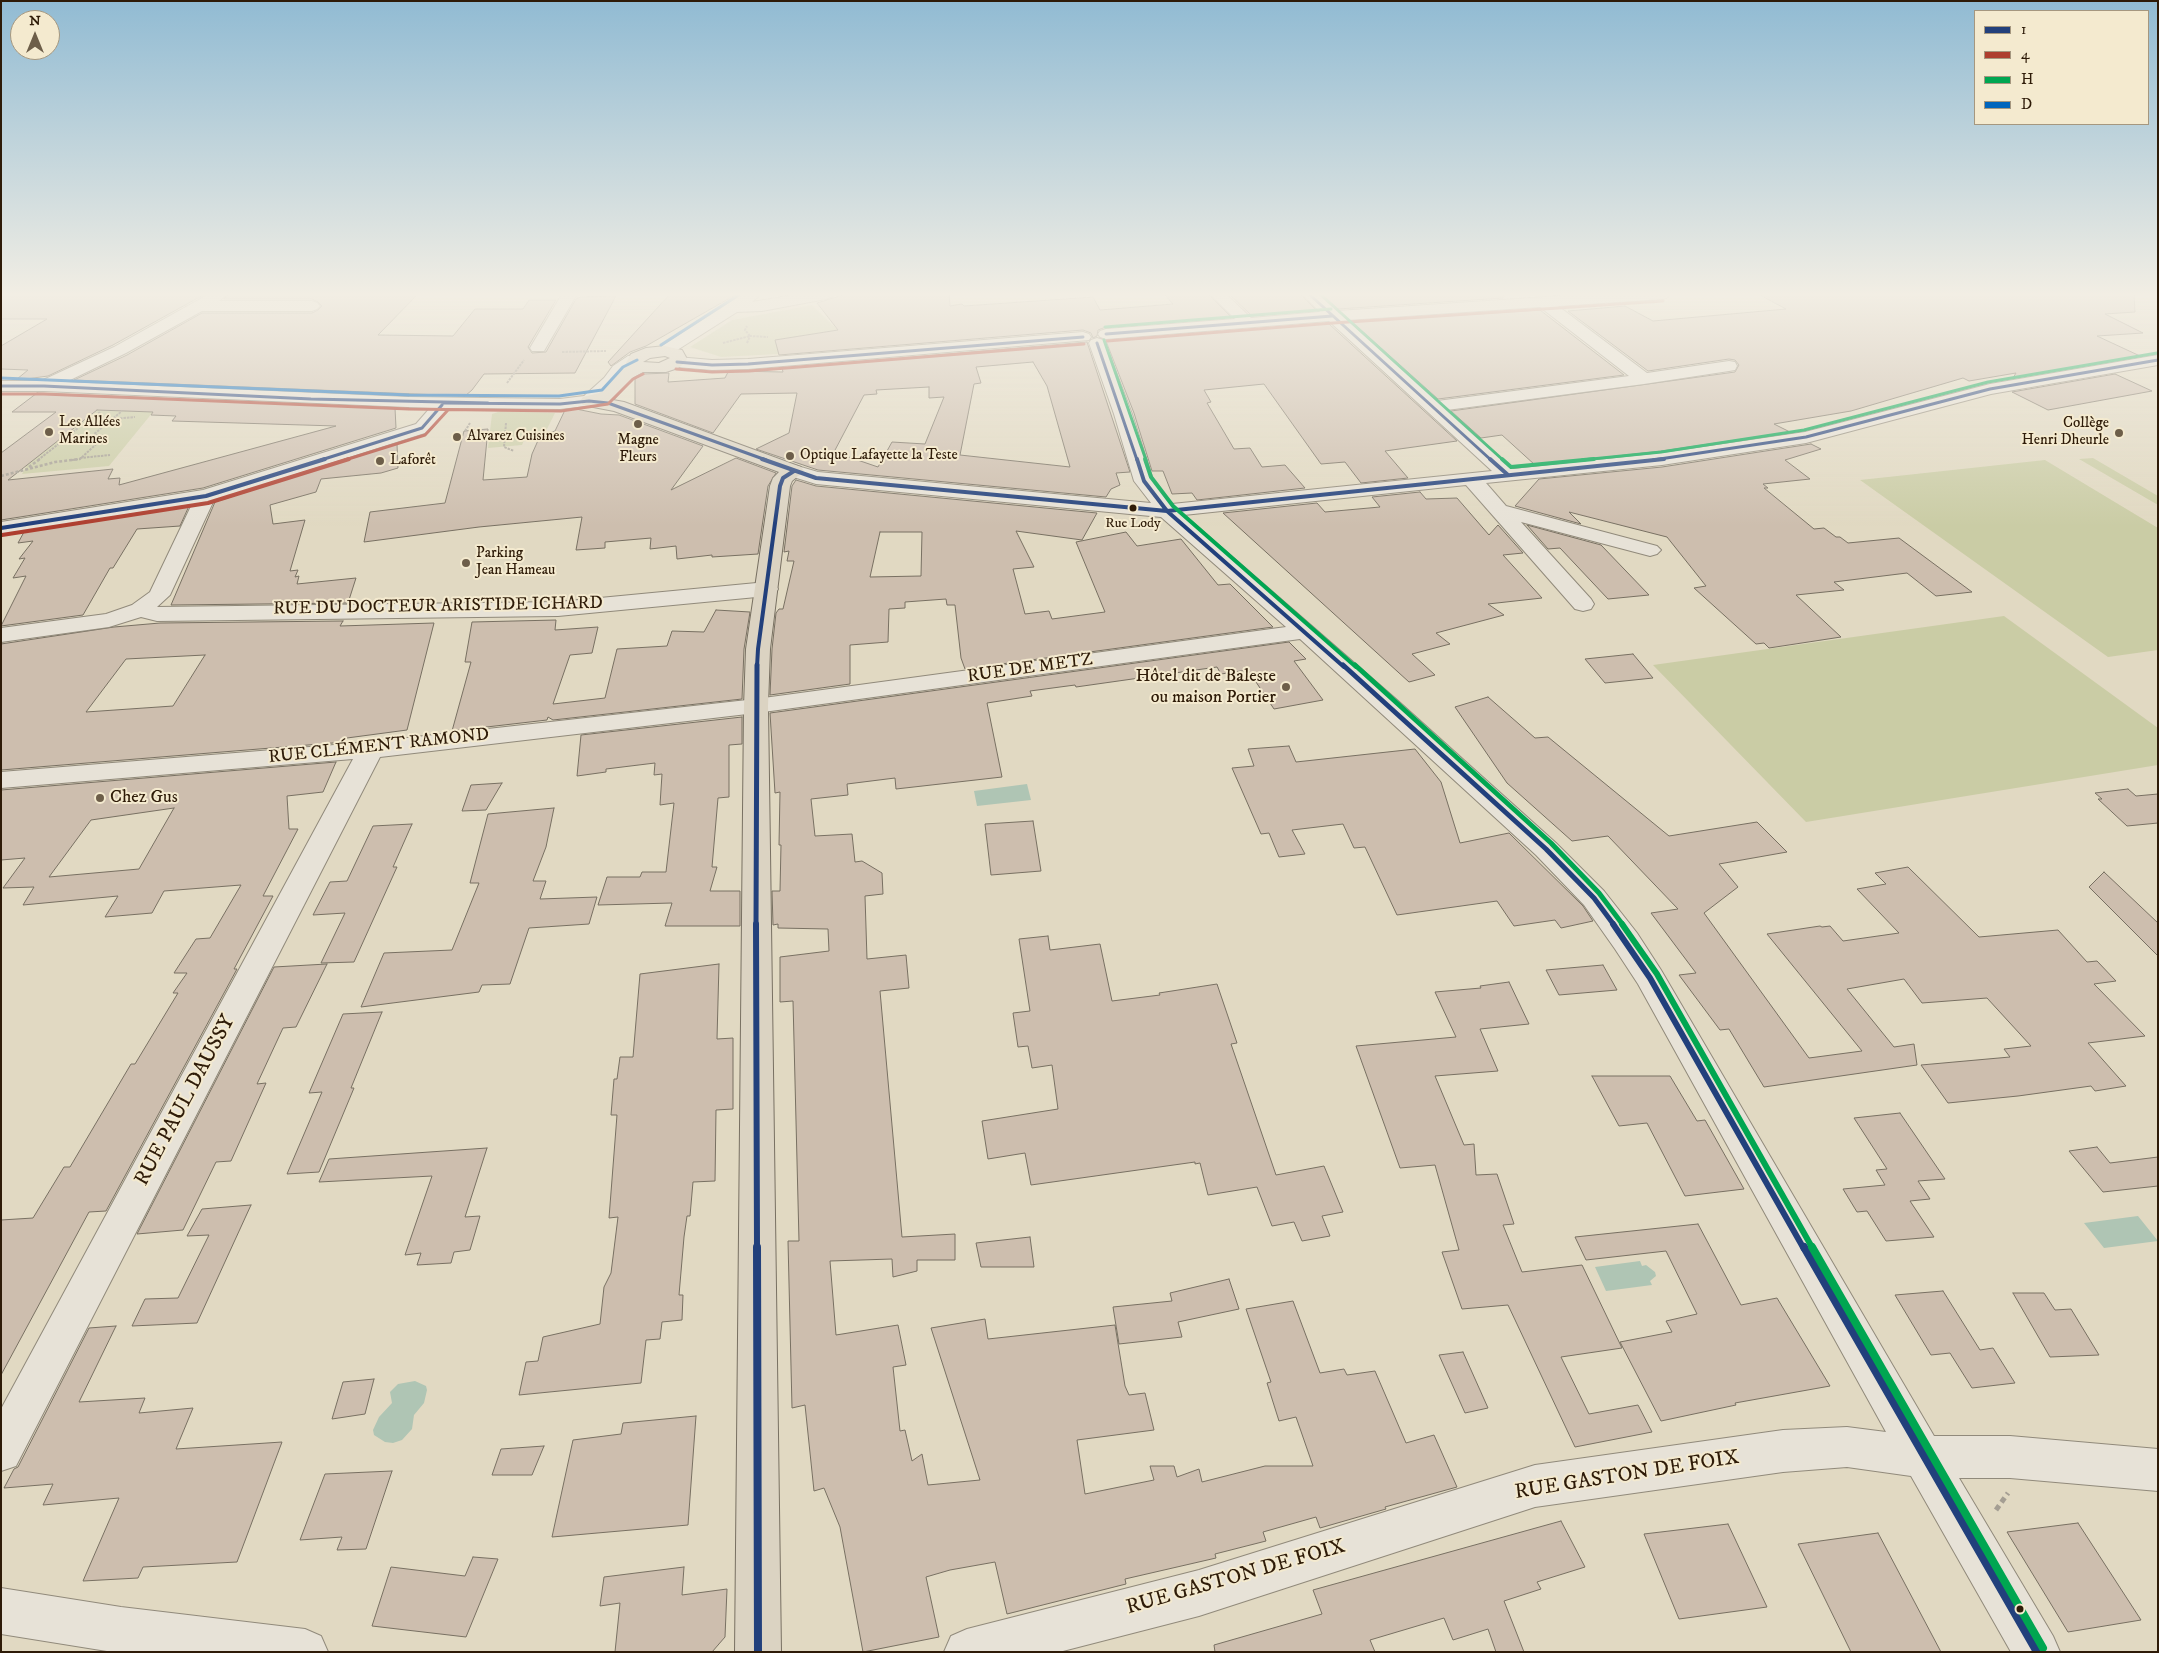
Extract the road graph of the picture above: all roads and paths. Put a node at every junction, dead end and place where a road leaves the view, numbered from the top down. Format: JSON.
{"nodes":[{"id":1,"x":75,"y":371,"type":"edge"},
{"id":2,"x":515,"y":371,"type":"edge"},
{"id":3,"x":630,"y":371,"type":"edge"},
{"id":4,"x":1107,"y":371,"type":"edge"},
{"id":5,"x":1393,"y":371,"type":"edge"},
{"id":6,"x":1634,"y":371,"type":"edge"},
{"id":7,"x":1695,"y":371,"type":"edge"},
{"id":8,"x":2093,"y":371,"type":"edge"},
{"id":9,"x":1644,"y":379,"type":"junction"},
{"id":10,"x":1,"y":386,"type":"edge"},
{"id":11,"x":44,"y":386,"type":"junction"},
{"id":12,"x":502,"y":390,"type":"dead end"},
{"id":13,"x":589,"y":401,"type":"junction"},
{"id":14,"x":444,"y":403,"type":"junction"},
{"id":15,"x":1432,"y":407,"type":"junction"},
{"id":16,"x":122,"y":411,"type":"dead end"},
{"id":17,"x":100,"y":412,"type":"dead end"},
{"id":18,"x":135,"y":418,"type":"dead end"},
{"id":19,"x":113,"y":419,"type":"junction"},
{"id":20,"x":70,"y":435,"type":"junction"},
{"id":21,"x":93,"y":435,"type":"junction"},
{"id":22,"x":110,"y":455,"type":"dead end"},
{"id":23,"x":80,"y":458,"type":"junction"},
{"id":24,"x":26,"y":469,"type":"junction"},
{"id":25,"x":794,"y":471,"type":"junction"},
{"id":26,"x":1508,"y":475,"type":"junction"},
{"id":27,"x":1,"y":476,"type":"edge"},
{"id":28,"x":1472,"y":480,"type":"junction"},
{"id":29,"x":206,"y":496,"type":"junction"},
{"id":30,"x":1499,"y":510,"type":"junction"},
{"id":31,"x":1167,"y":511,"type":"junction"},
{"id":32,"x":1,"y":528,"type":"edge"},
{"id":33,"x":1650,"y":550,"type":"dead end"},
{"id":34,"x":767,"y":589,"type":"junction"},
{"id":35,"x":1583,"y":604,"type":"dead end"},
{"id":36,"x":140,"y":610,"type":"junction"},
{"id":37,"x":1304,"y":632,"type":"junction"},
{"id":38,"x":1,"y":635,"type":"edge"},
{"id":39,"x":756,"y":706,"type":"junction"},
{"id":40,"x":371,"y":750,"type":"junction"},
{"id":41,"x":1,"y":780,"type":"edge"},
{"id":42,"x":1,"y":1451,"type":"edge"},
{"id":43,"x":1923,"y":1457,"type":"junction"},
{"id":44,"x":2158,"y":1470,"type":"edge"},
{"id":45,"x":1,"y":1611,"type":"edge"},
{"id":46,"x":305,"y":1652,"type":"edge"},
{"id":47,"x":758,"y":1652,"type":"edge"},
{"id":48,"x":967,"y":1652,"type":"edge"},
{"id":49,"x":2037,"y":1652,"type":"edge"}],
"edges":[{"from":1,"to":11,"type":"street"},
{"from":2,"to":12,"type":"path"},
{"from":3,"to":13,"type":"main road"},
{"from":4,"to":31,"type":"street"},
{"from":5,"to":15,"type":"street"},
{"from":6,"to":9,"type":"street"},
{"from":7,"to":9,"type":"street"},
{"from":8,"to":26,"type":"street"},
{"from":9,"to":15,"type":"street"},
{"from":10,"to":11,"type":"street"},
{"from":11,"to":14,"type":"street"},
{"from":13,"to":14,"type":"street"},
{"from":13,"to":25,"type":"main road"},
{"from":14,"to":29,"type":"street"},
{"from":15,"to":26,"type":"street"},
{"from":16,"to":19,"type":"path"},
{"from":17,"to":20,"type":"path"},
{"from":18,"to":19,"type":"path"},
{"from":19,"to":21,"type":"path"},
{"from":20,"to":21,"type":"path"},
{"from":20,"to":24,"type":"path"},
{"from":21,"to":23,"type":"path"},
{"from":22,"to":23,"type":"path"},
{"from":23,"to":24,"type":"path"},
{"from":24,"to":27,"type":"path"},
{"from":25,"to":31,"type":"street"},
{"from":25,"to":34,"type":"main road"},
{"from":26,"to":28,"type":"street"},
{"from":28,"to":30,"type":"street"},
{"from":28,"to":31,"type":"street"},
{"from":29,"to":32,"type":"street"},
{"from":29,"to":36,"type":"street"},
{"from":30,"to":33,"type":"street"},
{"from":30,"to":35,"type":"street"},
{"from":31,"to":37,"type":"street"},
{"from":34,"to":36,"type":"street","name":"RUE DU DOCTEUR ARISTIDE ICHARD"},
{"from":34,"to":39,"type":"main road"},
{"from":36,"to":38,"type":"street"},
{"from":37,"to":39,"type":"street","name":"RUE DE METZ"},
{"from":37,"to":43,"type":"street"},
{"from":39,"to":40,"type":"street","name":"RUE CLÉMENT RAMOND"},
{"from":39,"to":47,"type":"main road"},
{"from":40,"to":41,"type":"street","name":"RUE CLÉMENT RAMOND"},
{"from":40,"to":42,"type":"street","name":"RUE PAUL DAUSSY"},
{"from":43,"to":44,"type":"street","name":"RUE GASTON DE FOIX"},
{"from":43,"to":48,"type":"street","name":"RUE GASTON DE FOIX"},
{"from":43,"to":49,"type":"street"},
{"from":45,"to":46,"type":"street"}]}
